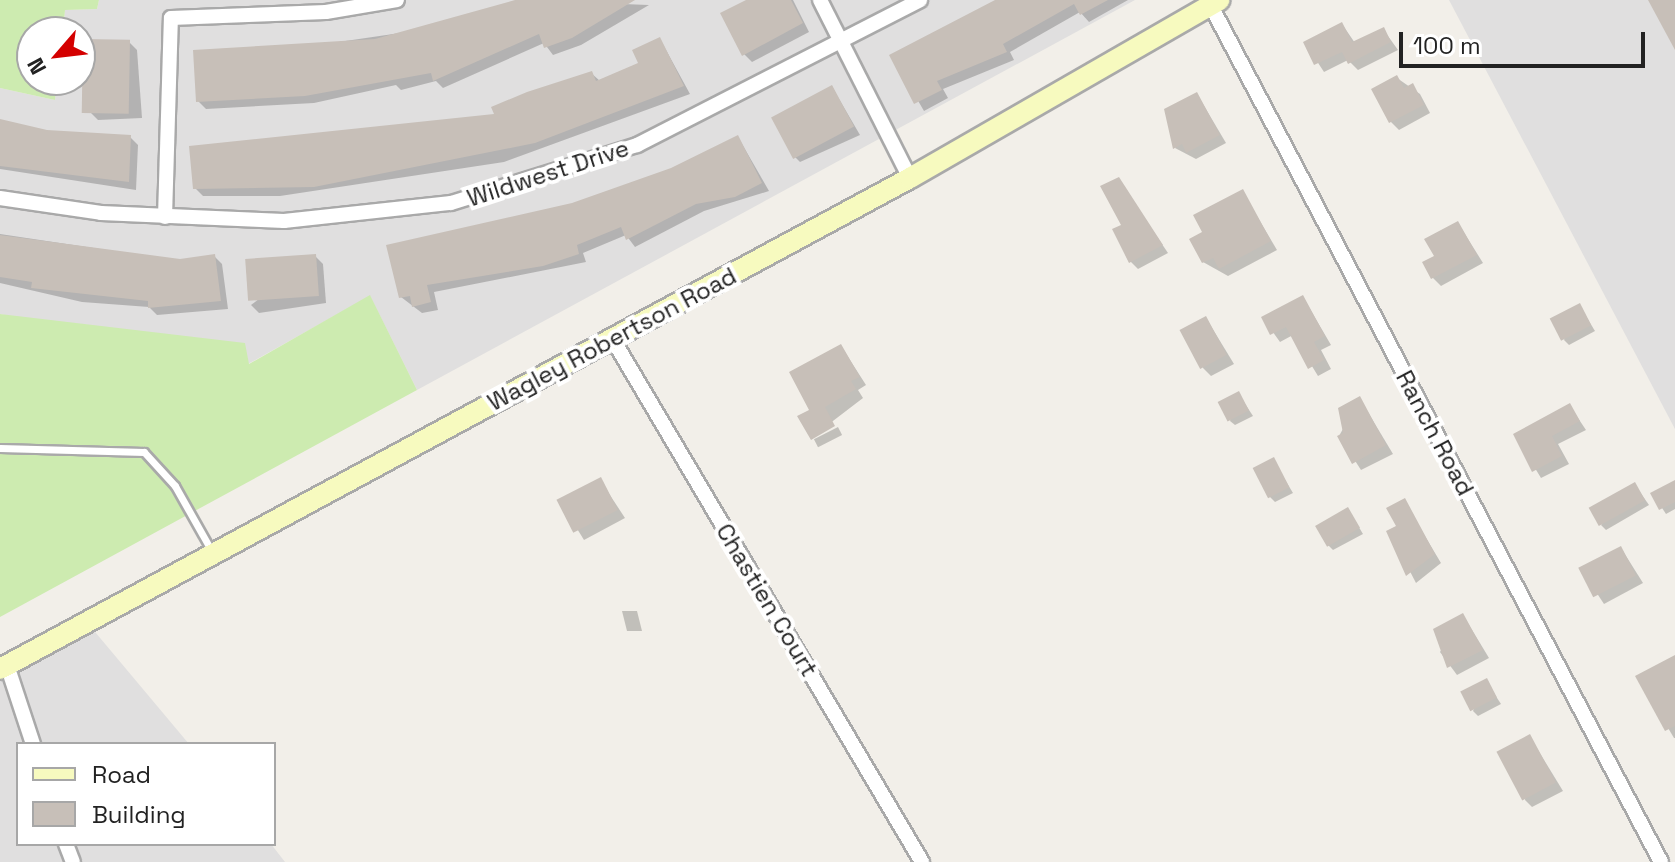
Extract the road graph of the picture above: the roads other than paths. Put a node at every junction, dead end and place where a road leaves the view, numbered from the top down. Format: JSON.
{"nodes":[{"id":1,"x":397,"y":0,"type":"edge"},
{"id":2,"x":820,"y":0,"type":"edge"},
{"id":3,"x":920,"y":0,"type":"edge"},
{"id":4,"x":1214,"y":2,"type":"edge"},
{"id":5,"x":842,"y":41,"type":"junction"},
{"id":6,"x":910,"y":178,"type":"junction"},
{"id":7,"x":0,"y":198,"type":"edge"},
{"id":8,"x":165,"y":217,"type":"junction"},
{"id":9,"x":612,"y":338,"type":"junction"},
{"id":10,"x":0,"y":448,"type":"edge"},
{"id":11,"x":213,"y":552,"type":"junction"},
{"id":12,"x":4,"y":667,"type":"edge"},
{"id":13,"x":32,"y":742,"type":"edge"},
{"id":14,"x":922,"y":862,"type":"edge"},
{"id":15,"x":1661,"y":862,"type":"edge"}],
"edges":[{"from":1,"to":8,"type":"street"},
{"from":2,"to":5,"type":"street"},
{"from":3,"to":5,"type":"street","name":"Wildwest Drive"},
{"from":4,"to":6,"type":"street","name":"Wagley Robertson Road"},
{"from":4,"to":15,"type":"street","name":"Ranch Road"},
{"from":5,"to":6,"type":"street"},
{"from":5,"to":8,"type":"street","name":"Wildwest Drive"},
{"from":6,"to":9,"type":"street","name":"Wagley Robertson Road"},
{"from":7,"to":8,"type":"street","name":"Wildwest Drive"},
{"from":9,"to":11,"type":"street","name":"Wagley Robertson Road"},
{"from":9,"to":14,"type":"street","name":"Chastien Court"},
{"from":10,"to":11,"type":"lane"},
{"from":11,"to":12,"type":"street","name":"Wagley Robertson Road"},
{"from":12,"to":13,"type":"street"}]}
